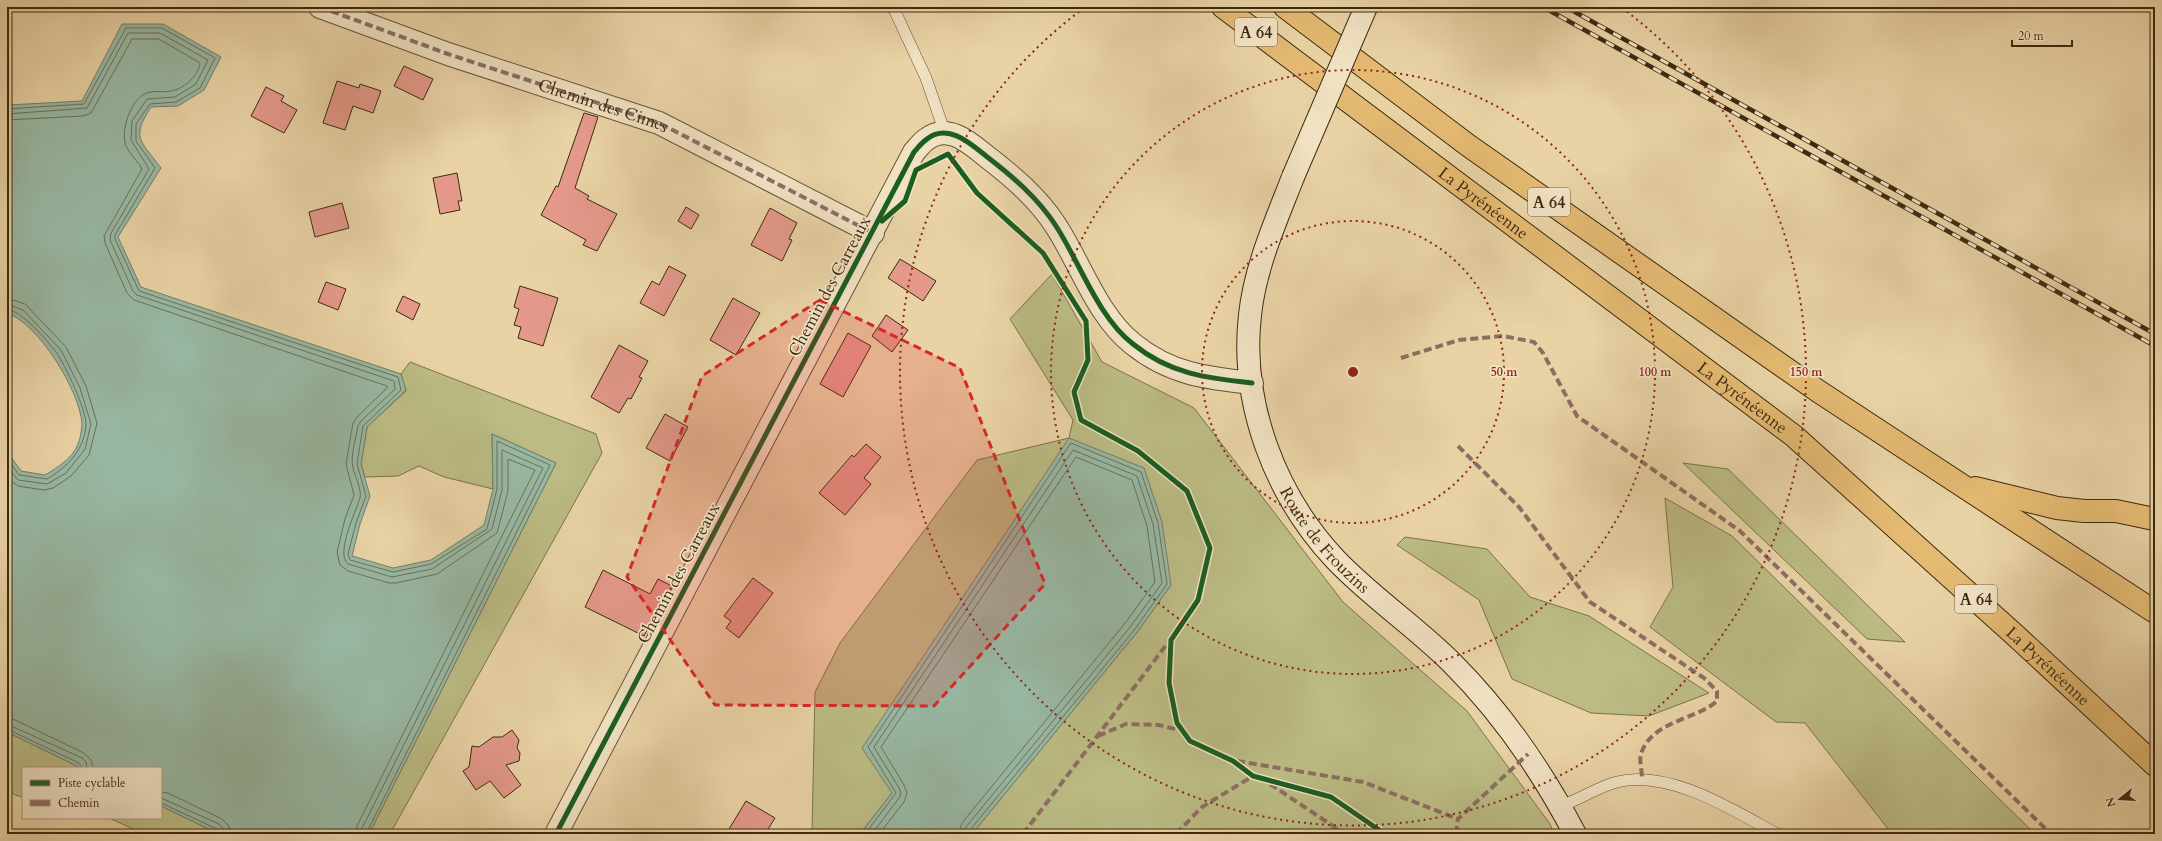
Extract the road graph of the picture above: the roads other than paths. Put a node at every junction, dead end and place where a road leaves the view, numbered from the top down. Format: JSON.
{"nodes":[{"id":1,"x":320,"y":7,"type":"edge"},
{"id":2,"x":893,"y":7,"type":"edge"},
{"id":3,"x":1223,"y":7,"type":"edge"},
{"id":4,"x":1285,"y":7,"type":"edge"},
{"id":5,"x":1366,"y":7,"type":"edge"},
{"id":6,"x":945,"y":134,"type":"junction"},
{"id":7,"x":873,"y":233,"type":"junction"},
{"id":8,"x":1252,"y":382,"type":"junction"},
{"id":9,"x":1959,"y":484,"type":"junction"},
{"id":10,"x":2155,"y":519,"type":"edge"},
{"id":11,"x":2155,"y":612,"type":"edge"},
{"id":12,"x":2155,"y":765,"type":"edge"},
{"id":13,"x":1560,"y":806,"type":"junction"},
{"id":14,"x":556,"y":834,"type":"edge"},
{"id":15,"x":1575,"y":834,"type":"edge"},
{"id":16,"x":1777,"y":834,"type":"edge"}],
"edges":[{"from":1,"to":7,"type":"street","name":"Chemin des Cimes"},
{"from":2,"to":6,"type":"lane"},
{"from":3,"to":12,"type":"highway","name":"La Pyrénéenne","number":"A 64"},
{"from":4,"to":9,"type":"highway","number":"A 64"},
{"from":5,"to":8,"type":"street","name":"Route de Frouzins","bridge":true},
{"from":6,"to":7,"type":"street","name":"Chemin des Carreaux"},
{"from":6,"to":8,"type":"street"},
{"from":7,"to":14,"type":"street","name":"Chemin des Carreaux"},
{"from":8,"to":13,"type":"street","name":"Route de Frouzins"},
{"from":9,"to":10,"type":"highway"},
{"from":9,"to":11,"type":"highway","number":"A 64"},
{"from":13,"to":15,"type":"street","name":"Route de Frouzins"},
{"from":13,"to":16,"type":"lane"}]}
